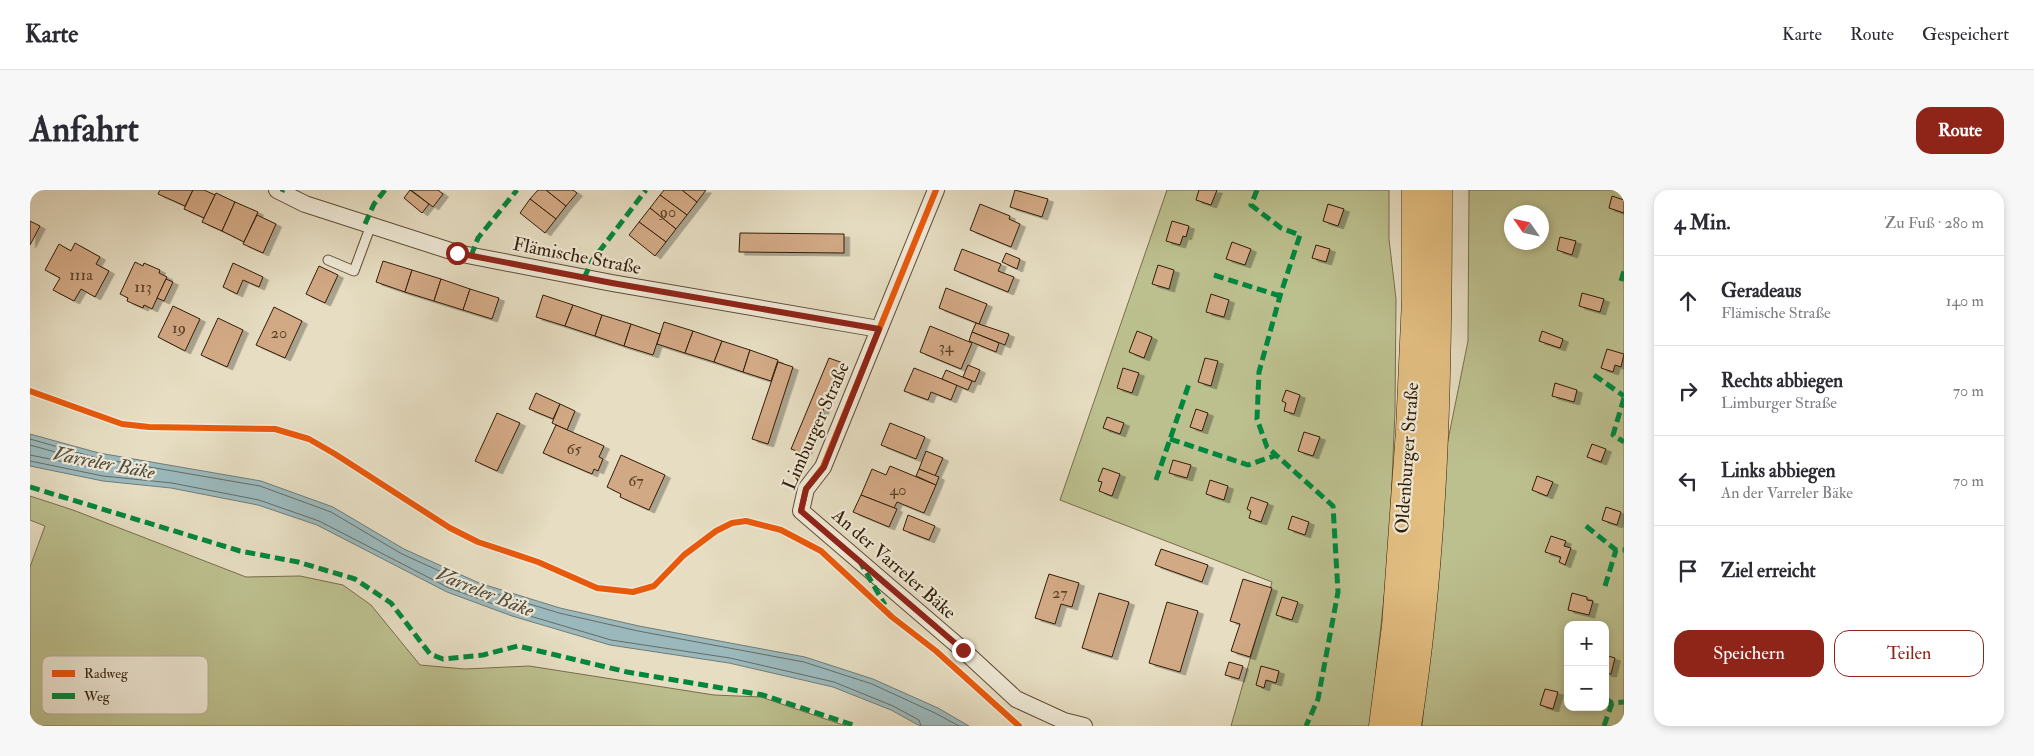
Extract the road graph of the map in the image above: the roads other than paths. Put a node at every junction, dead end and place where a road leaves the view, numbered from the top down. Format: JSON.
{"nodes":[{"id":1,"x":277,"y":190,"type":"edge"},
{"id":2,"x":936,"y":190,"type":"edge"},
{"id":3,"x":1416,"y":190,"type":"edge"},
{"id":4,"x":1438,"y":190,"type":"edge"},
{"id":5,"x":371,"y":226,"type":"junction"},
{"id":6,"x":328,"y":260,"type":"dead end"},
{"id":7,"x":879,"y":329,"type":"junction"},
{"id":8,"x":801,"y":511,"type":"joint"},
{"id":9,"x":1084,"y":726,"type":"edge"},
{"id":10,"x":1383,"y":726,"type":"edge"},
{"id":11,"x":1407,"y":726,"type":"edge"}],
"edges":[{"from":1,"to":5,"type":"street","name":"Flämische Straße"},
{"from":2,"to":7,"type":"street","name":"Limburger Straße"},
{"from":3,"to":10,"type":"highway","name":"Oldenburger Straße"},
{"from":4,"to":11,"type":"highway","name":"Oldenburger Straße"},
{"from":5,"to":6,"type":"lane"},
{"from":5,"to":7,"type":"street","name":"Flämische Straße"},
{"from":7,"to":8,"type":"street","name":"Limburger Straße"},
{"from":8,"to":9,"type":"street","name":"An der Varreler Bäke"}]}
